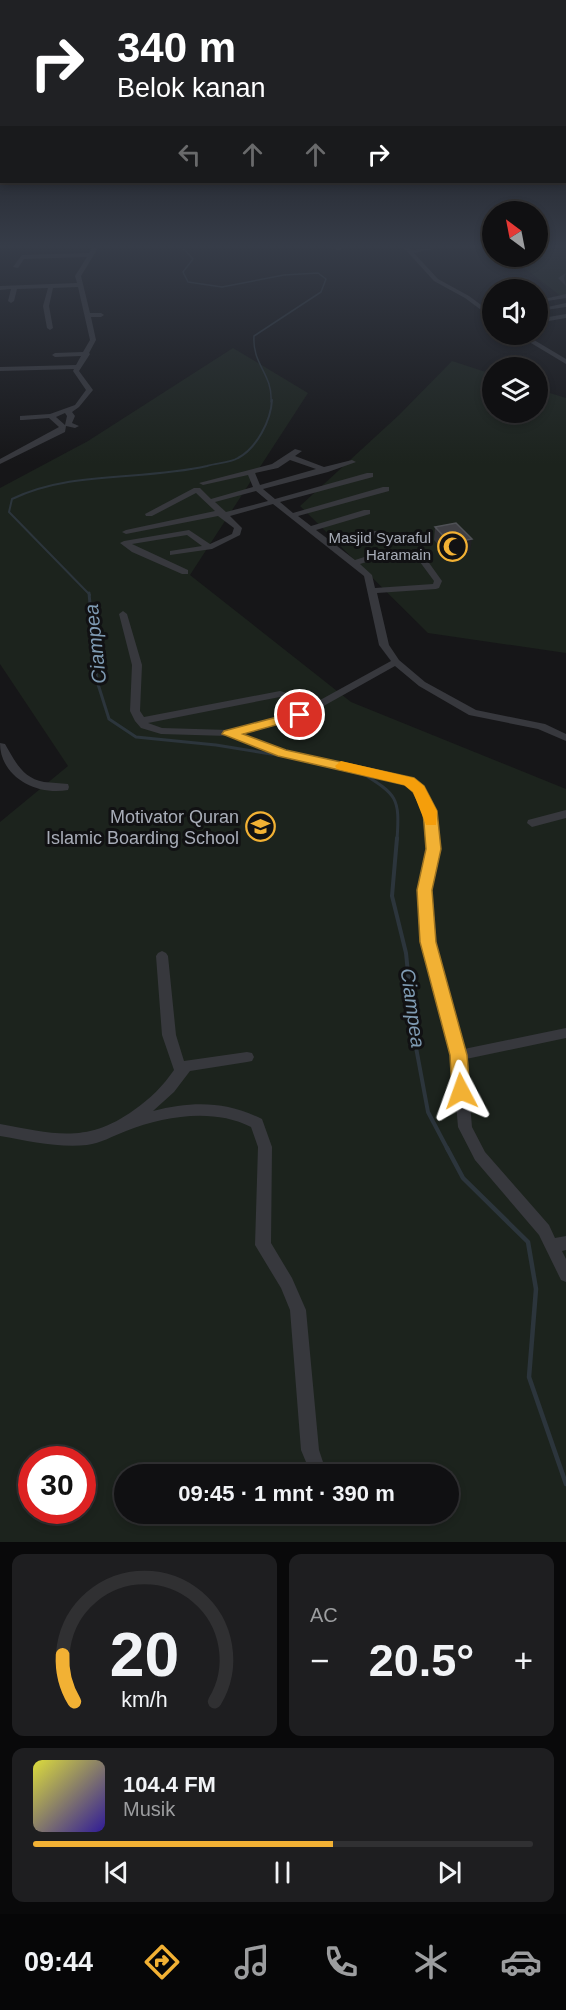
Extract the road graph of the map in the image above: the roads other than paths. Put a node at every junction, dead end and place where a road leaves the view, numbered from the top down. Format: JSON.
{"nodes":[{"id":1,"x":49,"y":320,"type":"edge"},
{"id":2,"x":88,"y":320,"type":"edge"},
{"id":3,"x":50,"y":328,"type":"dead end"},
{"id":4,"x":537,"y":345,"type":"edge"},
{"id":5,"x":87,"y":354,"type":"junction"},
{"id":6,"x":55,"y":355,"type":"dead end"},
{"id":7,"x":566,"y":362,"type":"edge"},
{"id":8,"x":75,"y":367,"type":"junction"},
{"id":9,"x":0,"y":369,"type":"edge"},
{"id":10,"x":72,"y":409,"type":"junction"},
{"id":11,"x":51,"y":416,"type":"junction"},
{"id":12,"x":23,"y":418,"type":"dead end"},
{"id":13,"x":75,"y":426,"type":"dead end"},
{"id":14,"x":298,"y":451,"type":"dead end"},
{"id":15,"x":289,"y":457,"type":"junction"},
{"id":16,"x":0,"y":462,"type":"edge"},
{"id":17,"x":352,"y":462,"type":"dead end"},
{"id":18,"x":325,"y":470,"type":"junction"},
{"id":19,"x":251,"y":473,"type":"junction"},
{"id":20,"x":370,"y":476,"type":"dead end"},
{"id":21,"x":203,"y":483,"type":"dead end"},
{"id":22,"x":258,"y":489,"type":"junction"},
{"id":23,"x":386,"y":489,"type":"dead end"},
{"id":24,"x":214,"y":500,"type":"dead end"},
{"id":25,"x":273,"y":502,"type":"junction"},
{"id":26,"x":367,"y":513,"type":"dead end"},
{"id":27,"x":148,"y":514,"type":"dead end"},
{"id":28,"x":221,"y":514,"type":"junction"},
{"id":29,"x":291,"y":516,"type":"junction"},
{"id":30,"x":311,"y":529,"type":"junction"},
{"id":31,"x":126,"y":532,"type":"dead end"},
{"id":32,"x":374,"y":533,"type":"dead end"},
{"id":33,"x":332,"y":545,"type":"junction"},
{"id":34,"x":209,"y":547,"type":"junction"},
{"id":35,"x":392,"y":551,"type":"dead end"},
{"id":36,"x":173,"y":553,"type":"dead end"},
{"id":37,"x":355,"y":562,"type":"junction"},
{"id":38,"x":424,"y":562,"type":"dead end"},
{"id":39,"x":185,"y":572,"type":"dead end"},
{"id":40,"x":372,"y":591,"type":"junction"},
{"id":41,"x":123,"y":614,"type":"dead end"},
{"id":42,"x":396,"y":662,"type":"junction"},
{"id":43,"x":300,"y":715,"type":"junction"},
{"id":44,"x":140,"y":721,"type":"junction"},
{"id":45,"x":229,"y":734,"type":"junction"},
{"id":46,"x":566,"y":738,"type":"edge"},
{"id":47,"x":0,"y":746,"type":"edge"},
{"id":48,"x":64,"y":787,"type":"dead end"},
{"id":49,"x":566,"y":814,"type":"edge"},
{"id":50,"x":532,"y":822,"type":"dead end"},
{"id":51,"x":162,"y":956,"type":"dead end"},
{"id":52,"x":566,"y":1033,"type":"edge"},
{"id":53,"x":459,"y":1055,"type":"junction"},
{"id":54,"x":247,"y":1057,"type":"dead end"},
{"id":55,"x":181,"y":1071,"type":"junction"},
{"id":56,"x":124,"y":1125,"type":"junction"},
{"id":57,"x":0,"y":1130,"type":"edge"},
{"id":58,"x":559,"y":1244,"type":"edge"},
{"id":59,"x":566,"y":1275,"type":"edge"},
{"id":60,"x":315,"y":1464,"type":"edge"}],
"edges":[{"from":1,"to":3,"type":"street"},
{"from":2,"to":5,"type":"street"},
{"from":4,"to":7,"type":"street"},
{"from":5,"to":6,"type":"street"},
{"from":5,"to":8,"type":"street"},
{"from":8,"to":9,"type":"street"},
{"from":8,"to":10,"type":"street"},
{"from":10,"to":11,"type":"street"},
{"from":10,"to":13,"type":"street"},
{"from":11,"to":12,"type":"street"},
{"from":11,"to":16,"type":"street"},
{"from":14,"to":15,"type":"street"},
{"from":15,"to":18,"type":"street"},
{"from":15,"to":19,"type":"street"},
{"from":17,"to":18,"type":"street"},
{"from":18,"to":22,"type":"street"},
{"from":19,"to":21,"type":"street"},
{"from":19,"to":22,"type":"street"},
{"from":20,"to":25,"type":"street"},
{"from":22,"to":24,"type":"street"},
{"from":22,"to":25,"type":"street"},
{"from":23,"to":29,"type":"street"},
{"from":25,"to":28,"type":"street"},
{"from":25,"to":29,"type":"street"},
{"from":26,"to":30,"type":"street"},
{"from":27,"to":28,"type":"street"},
{"from":28,"to":31,"type":"street"},
{"from":28,"to":34,"type":"street"},
{"from":29,"to":30,"type":"street"},
{"from":30,"to":33,"type":"street"},
{"from":32,"to":33,"type":"street"},
{"from":33,"to":37,"type":"street"},
{"from":34,"to":36,"type":"street"},
{"from":34,"to":39,"type":"street"},
{"from":35,"to":37,"type":"street"},
{"from":37,"to":40,"type":"street"},
{"from":38,"to":40,"type":"street"},
{"from":40,"to":42,"type":"street"},
{"from":41,"to":44,"type":"street"},
{"from":42,"to":43,"type":"street"},
{"from":42,"to":46,"type":"street"},
{"from":43,"to":44,"type":"street"},
{"from":43,"to":45,"type":"street"},
{"from":44,"to":45,"type":"street"},
{"from":45,"to":53,"type":"street"},
{"from":47,"to":48,"type":"street"},
{"from":49,"to":50,"type":"street"},
{"from":51,"to":55,"type":"street"},
{"from":52,"to":53,"type":"street"},
{"from":53,"to":58,"type":"street"},
{"from":54,"to":55,"type":"street"},
{"from":55,"to":56,"type":"street"},
{"from":56,"to":57,"type":"street"},
{"from":56,"to":60,"type":"street"},
{"from":58,"to":59,"type":"street"}]}
